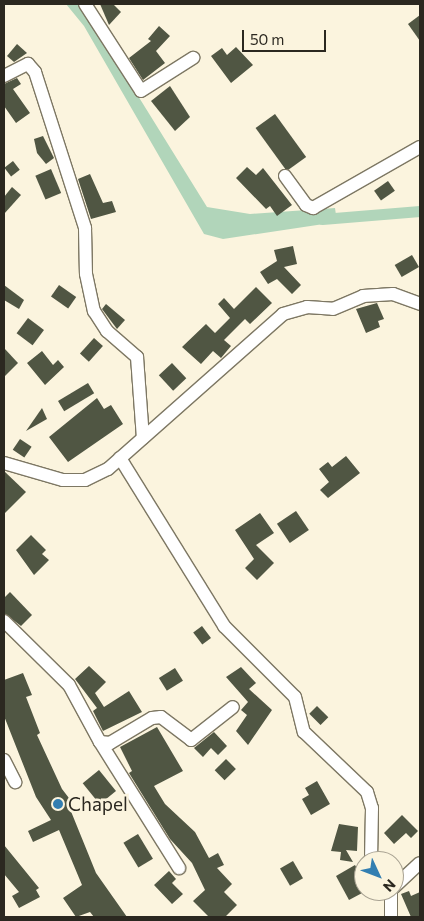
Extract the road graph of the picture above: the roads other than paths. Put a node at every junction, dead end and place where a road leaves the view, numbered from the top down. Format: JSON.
{"nodes":[{"id":1,"x":84,"y":4,"type":"edge"},
{"id":2,"x":193,"y":58,"type":"dead end"},
{"id":3,"x":4,"y":76,"type":"edge"},
{"id":4,"x":420,"y":147,"type":"edge"},
{"id":5,"x":285,"y":176,"type":"dead end"},
{"id":6,"x":420,"y":304,"type":"edge"},
{"id":7,"x":142,"y":438,"type":"junction"},
{"id":8,"x":120,"y":458,"type":"junction"},
{"id":9,"x":4,"y":463,"type":"edge"},
{"id":10,"x":4,"y":621,"type":"edge"},
{"id":11,"x":233,"y":708,"type":"dead end"},
{"id":12,"x":100,"y":742,"type":"junction"},
{"id":13,"x":4,"y":760,"type":"edge"},
{"id":14,"x":15,"y":782,"type":"dead end"},
{"id":15,"x":371,"y":851,"type":"edge"},
{"id":16,"x":420,"y":863,"type":"edge"},
{"id":17,"x":179,"y":868,"type":"dead end"},
{"id":18,"x":404,"y":878,"type":"edge"},
{"id":19,"x":391,"y":901,"type":"edge"},
{"id":20,"x":391,"y":917,"type":"edge"}],
"edges":[{"from":1,"to":2,"type":"street"},
{"from":3,"to":7,"type":"street"},
{"from":4,"to":5,"type":"street"},
{"from":6,"to":7,"type":"street"},
{"from":7,"to":8,"type":"street"},
{"from":8,"to":9,"type":"street"},
{"from":8,"to":15,"type":"street"},
{"from":10,"to":12,"type":"street"},
{"from":11,"to":12,"type":"street"},
{"from":12,"to":17,"type":"street"},
{"from":13,"to":14,"type":"street"},
{"from":16,"to":18,"type":"street"},
{"from":19,"to":20,"type":"street"}]}
